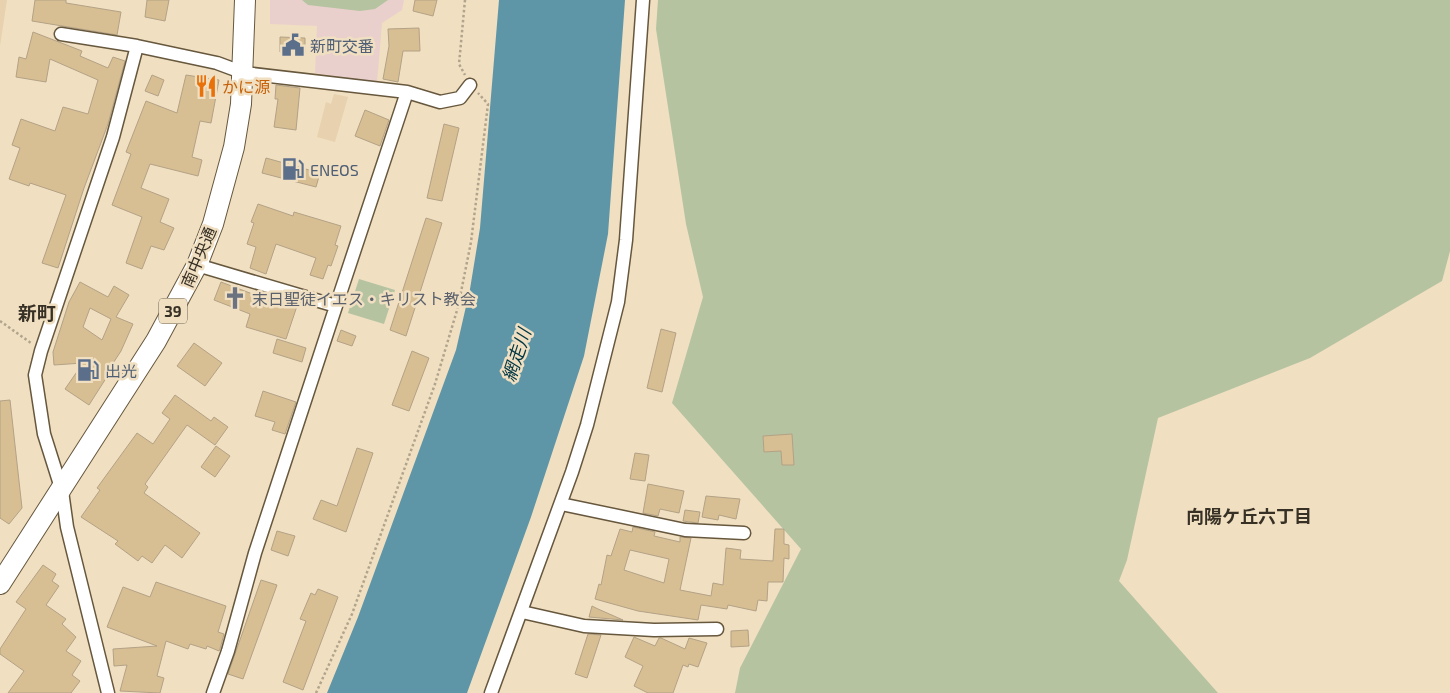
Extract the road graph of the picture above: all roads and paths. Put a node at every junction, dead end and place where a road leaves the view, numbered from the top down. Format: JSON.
{"nodes":[{"id":1,"x":245,"y":0,"type":"edge"},
{"id":2,"x":465,"y":0,"type":"edge"},
{"id":3,"x":643,"y":0,"type":"edge"},
{"id":4,"x":61,"y":34,"type":"dead end"},
{"id":5,"x":137,"y":46,"type":"junction"},
{"id":6,"x":244,"y":73,"type":"junction"},
{"id":7,"x":470,"y":85,"type":"joint"},
{"id":8,"x":407,"y":92,"type":"junction"},
{"id":9,"x":488,"y":104,"type":"dead end"},
{"id":10,"x":198,"y":265,"type":"junction"},
{"id":11,"x":336,"y":306,"type":"junction"},
{"id":12,"x":0,"y":321,"type":"edge"},
{"id":13,"x":40,"y":351,"type":"junction"},
{"id":14,"x":62,"y":491,"type":"junction"},
{"id":15,"x":561,"y":504,"type":"junction"},
{"id":16,"x":744,"y":533,"type":"dead end"},
{"id":17,"x":0,"y":584,"type":"edge"},
{"id":18,"x":522,"y":612,"type":"junction"},
{"id":19,"x":717,"y":628,"type":"dead end"},
{"id":20,"x":108,"y":693,"type":"edge"},
{"id":21,"x":213,"y":693,"type":"edge"},
{"id":22,"x":316,"y":693,"type":"edge"},
{"id":23,"x":490,"y":693,"type":"edge"}],
"edges":[{"from":1,"to":6,"type":"highway","name":"南中央通","number":"39"},
{"from":2,"to":7,"type":"path"},
{"from":3,"to":15,"type":"street"},
{"from":4,"to":5,"type":"street"},
{"from":5,"to":6,"type":"street"},
{"from":5,"to":13,"type":"street"},
{"from":6,"to":8,"type":"street"},
{"from":6,"to":10,"type":"highway","name":"南中央通","number":"39"},
{"from":7,"to":8,"type":"street"},
{"from":8,"to":11,"type":"street"},
{"from":9,"to":22,"type":"path"},
{"from":10,"to":11,"type":"street"},
{"from":10,"to":14,"type":"highway","name":"南中央通","number":"39"},
{"from":11,"to":21,"type":"street"},
{"from":12,"to":13,"type":"path"},
{"from":13,"to":14,"type":"street"},
{"from":14,"to":17,"type":"highway","name":"南中央通","number":"39"},
{"from":14,"to":20,"type":"street"},
{"from":15,"to":16,"type":"street"},
{"from":15,"to":18,"type":"street"},
{"from":18,"to":19,"type":"street"},
{"from":18,"to":23,"type":"street"}]}
